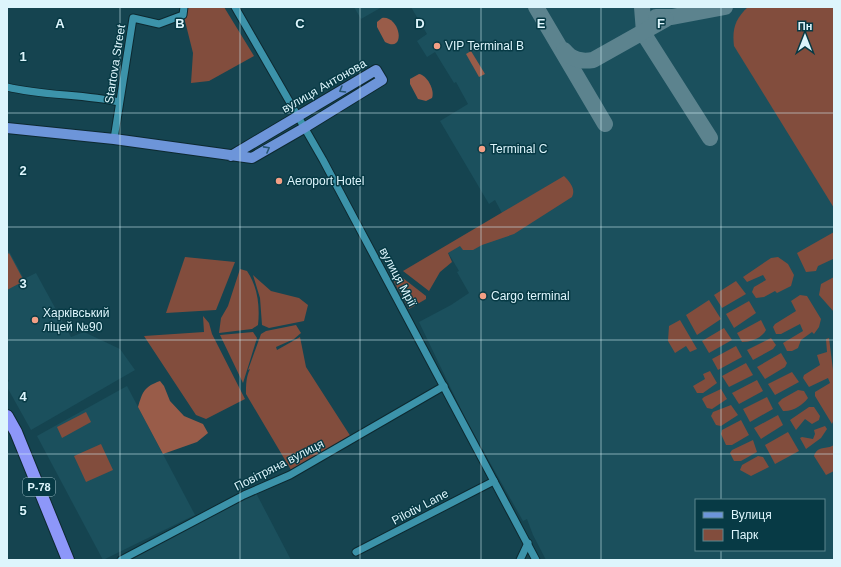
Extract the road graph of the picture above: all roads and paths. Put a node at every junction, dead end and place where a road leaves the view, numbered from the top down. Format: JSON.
{"nodes":[{"id":1,"x":184,"y":7,"type":"edge"},
{"id":2,"x":235,"y":7,"type":"edge"},
{"id":3,"x":7,"y":86,"type":"edge"},
{"id":4,"x":119,"y":102,"type":"junction"},
{"id":5,"x":298,"y":117,"type":"junction"},
{"id":6,"x":7,"y":128,"type":"edge"},
{"id":7,"x":304,"y":128,"type":"junction"},
{"id":8,"x":114,"y":139,"type":"junction"},
{"id":9,"x":230,"y":156,"type":"junction"},
{"id":10,"x":444,"y":386,"type":"junction"},
{"id":11,"x":7,"y":416,"type":"edge"},
{"id":12,"x":494,"y":481,"type":"junction"},
{"id":13,"x":528,"y":543,"type":"junction"},
{"id":14,"x":356,"y":552,"type":"dead end"},
{"id":15,"x":68,"y":560,"type":"edge"},
{"id":16,"x":121,"y":560,"type":"edge"},
{"id":17,"x":520,"y":560,"type":"edge"},
{"id":18,"x":536,"y":560,"type":"edge"}],
"edges":[{"from":1,"to":4,"type":"street","name":"Startova Street"},
{"from":2,"to":5,"type":"street","name":"вулиця Мрії"},
{"from":3,"to":4,"type":"street"},
{"from":4,"to":8,"type":"street","name":"Startova Street"},
{"from":5,"to":7,"type":"street","name":"вулиця Мрії"},
{"from":7,"to":5,"type":"main road","name":"вулиця Антонова","one_way":true},
{"from":5,"to":9,"type":"main road","name":"вулиця Антонова"},
{"from":6,"to":8,"type":"main road","name":"вулиця Антонова"},
{"from":9,"to":7,"type":"main road","name":"вулиця Антонова","one_way":true},
{"from":7,"to":10,"type":"street","name":"вулиця Мрії"},
{"from":8,"to":9,"type":"main road","name":"вулиця Антонова"},
{"from":10,"to":12,"type":"street","name":"вулиця Мрії"},
{"from":10,"to":16,"type":"street","name":"Повітряна вулиця"},
{"from":11,"to":15,"type":"highway","number":"Р-78"},
{"from":12,"to":13,"type":"street","name":"вулиця Мрії"},
{"from":12,"to":14,"type":"street","name":"Pilotiv Lane"},
{"from":13,"to":17,"type":"street"},
{"from":13,"to":18,"type":"street","name":"вулиця Мрії"}]}
